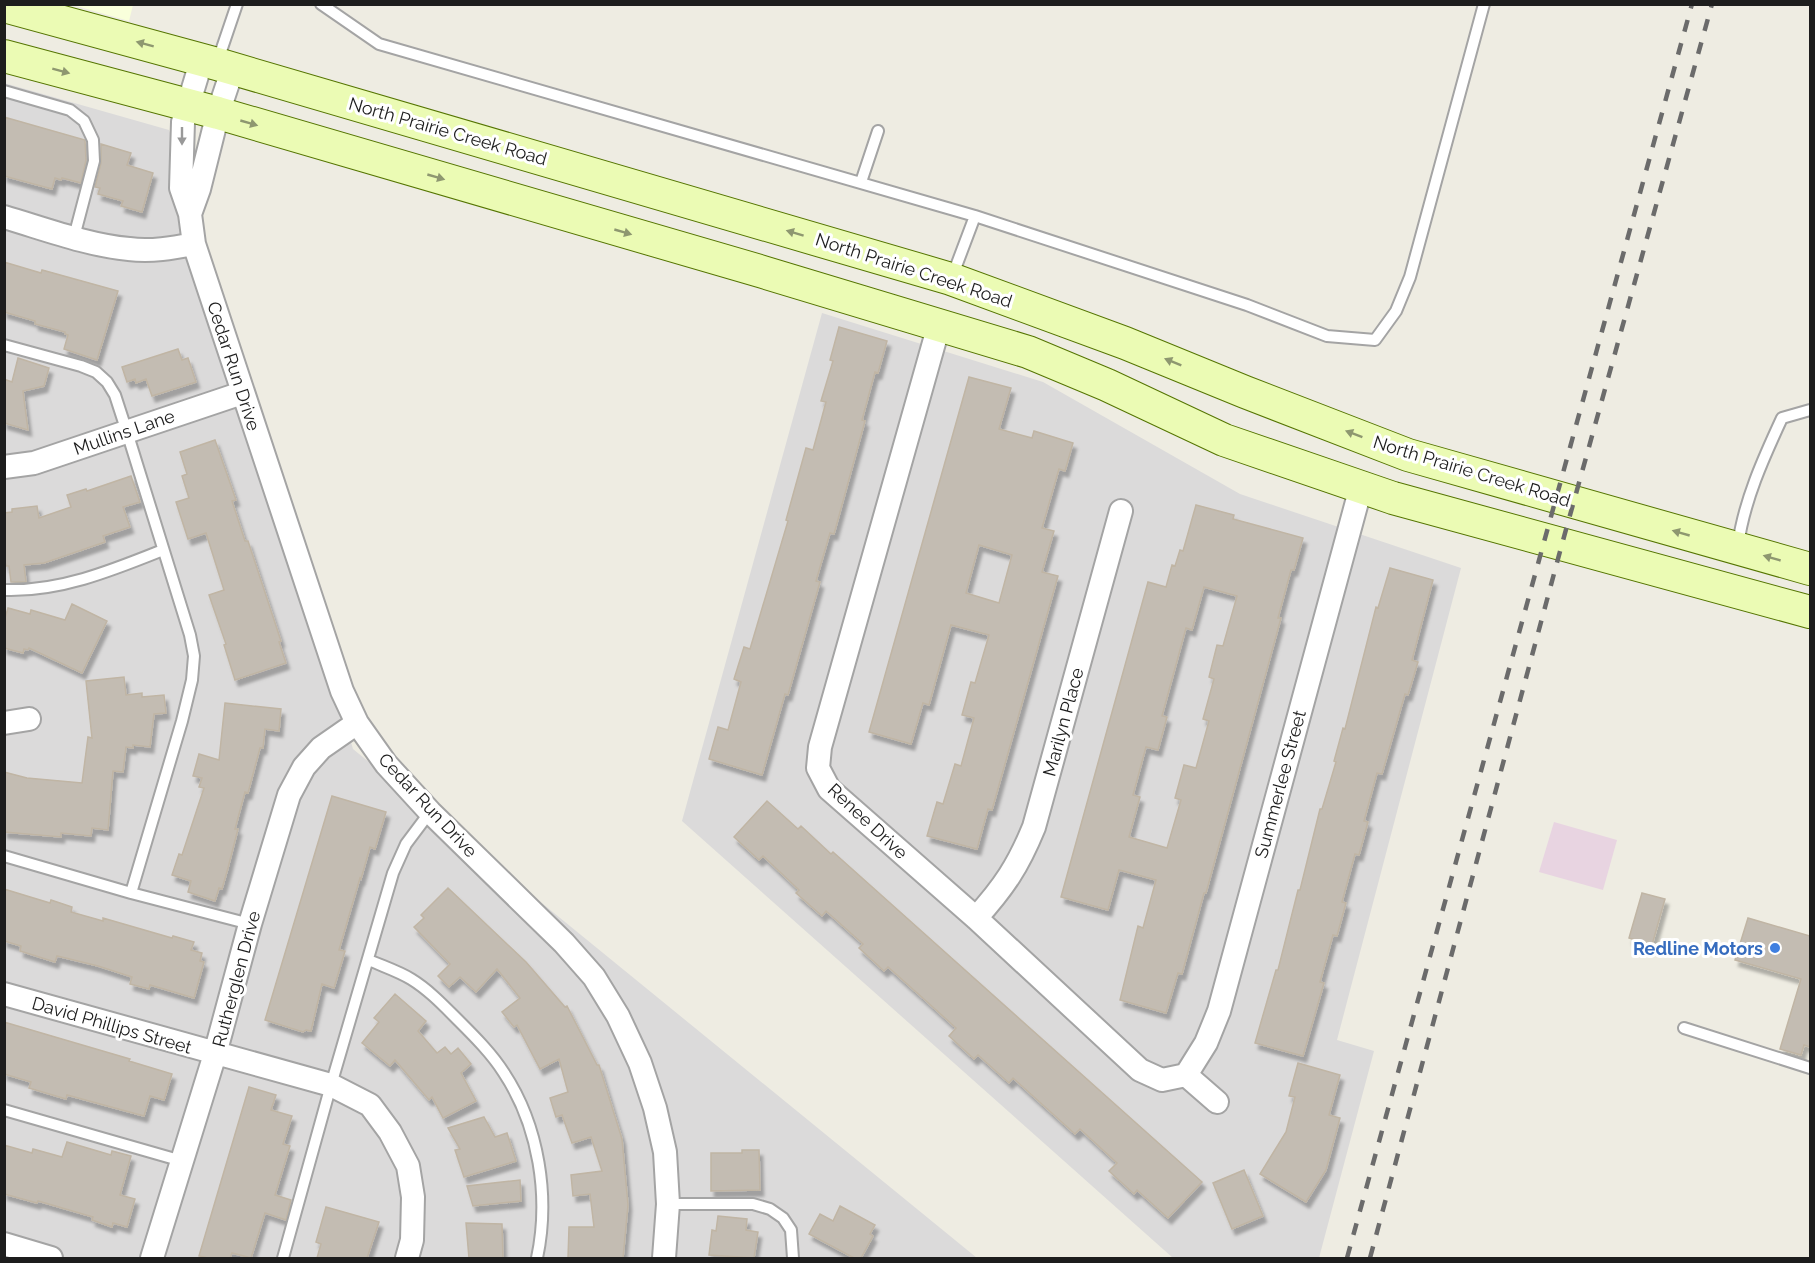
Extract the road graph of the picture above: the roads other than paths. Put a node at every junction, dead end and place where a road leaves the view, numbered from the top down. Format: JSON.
{"nodes":[{"id":1,"x":237,"y":4,"type":"edge"},
{"id":2,"x":321,"y":4,"type":"edge"},
{"id":3,"x":1484,"y":4,"type":"edge"},
{"id":4,"x":4,"y":6,"type":"edge"},
{"id":5,"x":4,"y":56,"type":"edge"},
{"id":6,"x":217,"y":64,"type":"junction"},
{"id":7,"x":4,"y":91,"type":"edge"},
{"id":8,"x":186,"y":106,"type":"junction"},
{"id":9,"x":218,"y":113,"type":"junction"},
{"id":10,"x":878,"y":131,"type":"dead end"},
{"id":11,"x":563,"y":164,"type":"junction"},
{"id":12,"x":861,"y":182,"type":"junction"},
{"id":13,"x":549,"y":210,"type":"junction"},
{"id":14,"x":190,"y":214,"type":"junction"},
{"id":15,"x":975,"y":216,"type":"junction"},
{"id":16,"x":4,"y":217,"type":"edge"},
{"id":17,"x":74,"y":237,"type":"junction"},
{"id":18,"x":194,"y":244,"type":"junction"},
{"id":19,"x":951,"y":279,"type":"junction"},
{"id":20,"x":939,"y":326,"type":"junction"},
{"id":21,"x":4,"y":345,"type":"edge"},
{"id":22,"x":242,"y":393,"type":"junction"},
{"id":23,"x":1810,"y":410,"type":"edge"},
{"id":24,"x":127,"y":432,"type":"junction"},
{"id":25,"x":4,"y":467,"type":"edge"},
{"id":26,"x":1361,"y":487,"type":"junction"},
{"id":27,"x":1121,"y":511,"type":"dead end"},
{"id":28,"x":1737,"y":549,"type":"junction"},
{"id":29,"x":164,"y":550,"type":"junction"},
{"id":30,"x":1810,"y":569,"type":"edge"},
{"id":31,"x":1727,"y":589,"type":"junction"},
{"id":32,"x":4,"y":590,"type":"edge"},
{"id":33,"x":1810,"y":612,"type":"edge"},
{"id":34,"x":29,"y":719,"type":"dead end"},
{"id":35,"x":4,"y":723,"type":"edge"},
{"id":36,"x":357,"y":723,"type":"junction"},
{"id":37,"x":430,"y":812,"type":"junction"},
{"id":38,"x":4,"y":856,"type":"edge"},
{"id":39,"x":131,"y":893,"type":"junction"},
{"id":40,"x":976,"y":918,"type":"junction"},
{"id":41,"x":250,"y":924,"type":"junction"},
{"id":42,"x":369,"y":960,"type":"junction"},
{"id":43,"x":4,"y":994,"type":"edge"},
{"id":44,"x":1684,"y":1028,"type":"dead end"},
{"id":45,"x":215,"y":1054,"type":"junction"},
{"id":46,"x":1810,"y":1068,"type":"edge"},
{"id":47,"x":1186,"y":1074,"type":"junction"},
{"id":48,"x":331,"y":1085,"type":"junction"},
{"id":49,"x":1217,"y":1102,"type":"dead end"},
{"id":50,"x":4,"y":1110,"type":"edge"},
{"id":51,"x":182,"y":1161,"type":"junction"},
{"id":52,"x":668,"y":1204,"type":"junction"},
{"id":53,"x":4,"y":1244,"type":"edge"},
{"id":54,"x":51,"y":1258,"type":"edge"},
{"id":55,"x":152,"y":1258,"type":"edge"},
{"id":56,"x":284,"y":1258,"type":"edge"},
{"id":57,"x":407,"y":1258,"type":"edge"},
{"id":58,"x":537,"y":1258,"type":"edge"},
{"id":59,"x":664,"y":1258,"type":"edge"},
{"id":60,"x":792,"y":1258,"type":"edge"}],
"edges":[{"from":1,"to":6,"type":"lane"},
{"from":2,"to":12,"type":"lane"},
{"from":3,"to":15,"type":"lane"},
{"from":6,"to":4,"type":"main road","name":"North Prairie Creek Road","one_way":true},
{"from":5,"to":8,"type":"main road","one_way":true},
{"from":6,"to":8,"type":"street","name":"Cedar Run Drive"},
{"from":6,"to":9,"type":"street"},
{"from":6,"to":11,"type":"main road","name":"North Prairie Creek Road"},
{"from":7,"to":17,"type":"lane"},
{"from":8,"to":9,"type":"main road"},
{"from":8,"to":14,"type":"street","name":"Cedar Run Drive","one_way":true},
{"from":9,"to":13,"type":"main road","one_way":true},
{"from":9,"to":14,"type":"street"},
{"from":10,"to":12,"type":"lane"},
{"from":11,"to":13,"type":"main road"},
{"from":19,"to":11,"type":"main road","name":"North Prairie Creek Road","one_way":true},
{"from":12,"to":15,"type":"lane"},
{"from":13,"to":20,"type":"main road","one_way":true},
{"from":14,"to":18,"type":"street","name":"Cedar Run Drive"},
{"from":15,"to":19,"type":"lane"},
{"from":16,"to":17,"type":"street"},
{"from":17,"to":18,"type":"street"},
{"from":18,"to":22,"type":"street","name":"Cedar Run Drive"},
{"from":19,"to":20,"type":"main road"},
{"from":28,"to":19,"type":"main road","name":"North Prairie Creek Road","one_way":true},
{"from":20,"to":26,"type":"main road"},
{"from":20,"to":40,"type":"street","name":"Renee Drive"},
{"from":21,"to":24,"type":"lane"},
{"from":22,"to":24,"type":"street","name":"Mullins Lane"},
{"from":22,"to":36,"type":"street","name":"Cedar Run Drive"},
{"from":23,"to":28,"type":"lane"},
{"from":24,"to":25,"type":"street","name":"Mullins Lane"},
{"from":24,"to":29,"type":"lane"},
{"from":26,"to":31,"type":"main road"},
{"from":26,"to":47,"type":"street","name":"Summerlee Street"},
{"from":27,"to":40,"type":"street","name":"Marilyn Place"},
{"from":30,"to":28,"type":"main road","name":"North Prairie Creek Road","one_way":true},
{"from":28,"to":31,"type":"main road"},
{"from":29,"to":32,"type":"lane"},
{"from":29,"to":39,"type":"lane"},
{"from":31,"to":33,"type":"main road"},
{"from":34,"to":35,"type":"street"},
{"from":36,"to":37,"type":"street","name":"Cedar Run Drive"},
{"from":36,"to":41,"type":"street","name":"Rutherglen Drive"},
{"from":37,"to":42,"type":"lane"},
{"from":37,"to":52,"type":"street","name":"Cedar Run Drive"},
{"from":38,"to":39,"type":"lane"},
{"from":39,"to":41,"type":"lane"},
{"from":40,"to":47,"type":"street","name":"Renee Drive"},
{"from":41,"to":45,"type":"street","name":"Rutherglen Drive"},
{"from":42,"to":48,"type":"lane"},
{"from":42,"to":58,"type":"lane"},
{"from":43,"to":45,"type":"street","name":"David Phillips Street"},
{"from":44,"to":46,"type":"lane"},
{"from":45,"to":48,"type":"street","name":"David Phillips Street"},
{"from":45,"to":51,"type":"street","name":"Rutherglen Drive"},
{"from":47,"to":49,"type":"street"},
{"from":48,"to":56,"type":"lane"},
{"from":48,"to":57,"type":"street","name":"David Phillips Street"},
{"from":50,"to":51,"type":"lane"},
{"from":51,"to":55,"type":"street","name":"Rutherglen Drive"},
{"from":52,"to":59,"type":"street","name":"Cedar Run Drive"},
{"from":52,"to":60,"type":"lane"},
{"from":53,"to":54,"type":"street"}]}
